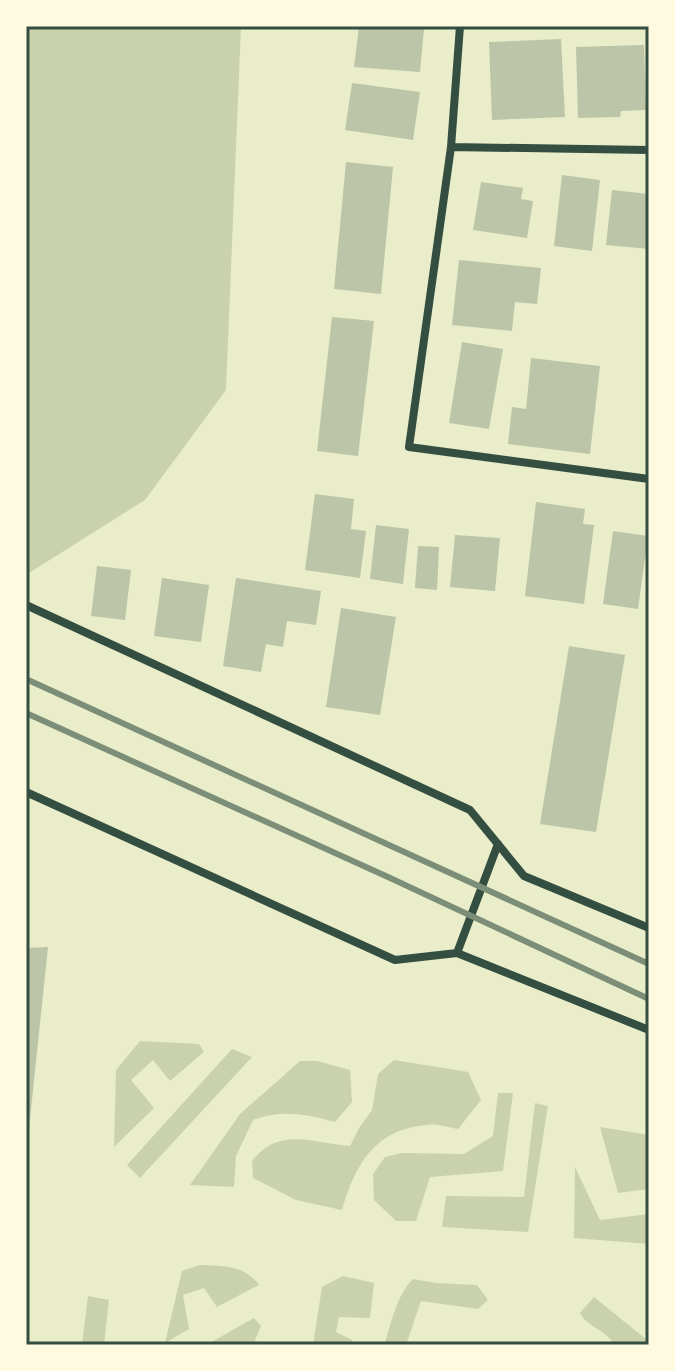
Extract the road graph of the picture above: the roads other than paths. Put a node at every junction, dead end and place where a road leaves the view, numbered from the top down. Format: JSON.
{"nodes":[{"id":1,"x":460,"y":26,"type":"edge"},
{"id":2,"x":451,"y":147,"type":"junction"},
{"id":3,"x":649,"y":150,"type":"edge"},
{"id":4,"x":649,"y":479,"type":"edge"},
{"id":5,"x":26,"y":605,"type":"edge"},
{"id":6,"x":26,"y":792,"type":"edge"},
{"id":7,"x":498,"y":844,"type":"junction"},
{"id":8,"x":649,"y":928,"type":"edge"},
{"id":9,"x":457,"y":953,"type":"junction"},
{"id":10,"x":649,"y":1030,"type":"edge"}],
"edges":[{"from":1,"to":2,"type":"street"},
{"from":2,"to":3,"type":"street"},
{"from":2,"to":4,"type":"street"},
{"from":5,"to":7,"type":"street"},
{"from":6,"to":9,"type":"street"},
{"from":7,"to":8,"type":"street"},
{"from":7,"to":9,"type":"street"},
{"from":9,"to":10,"type":"street"}]}
